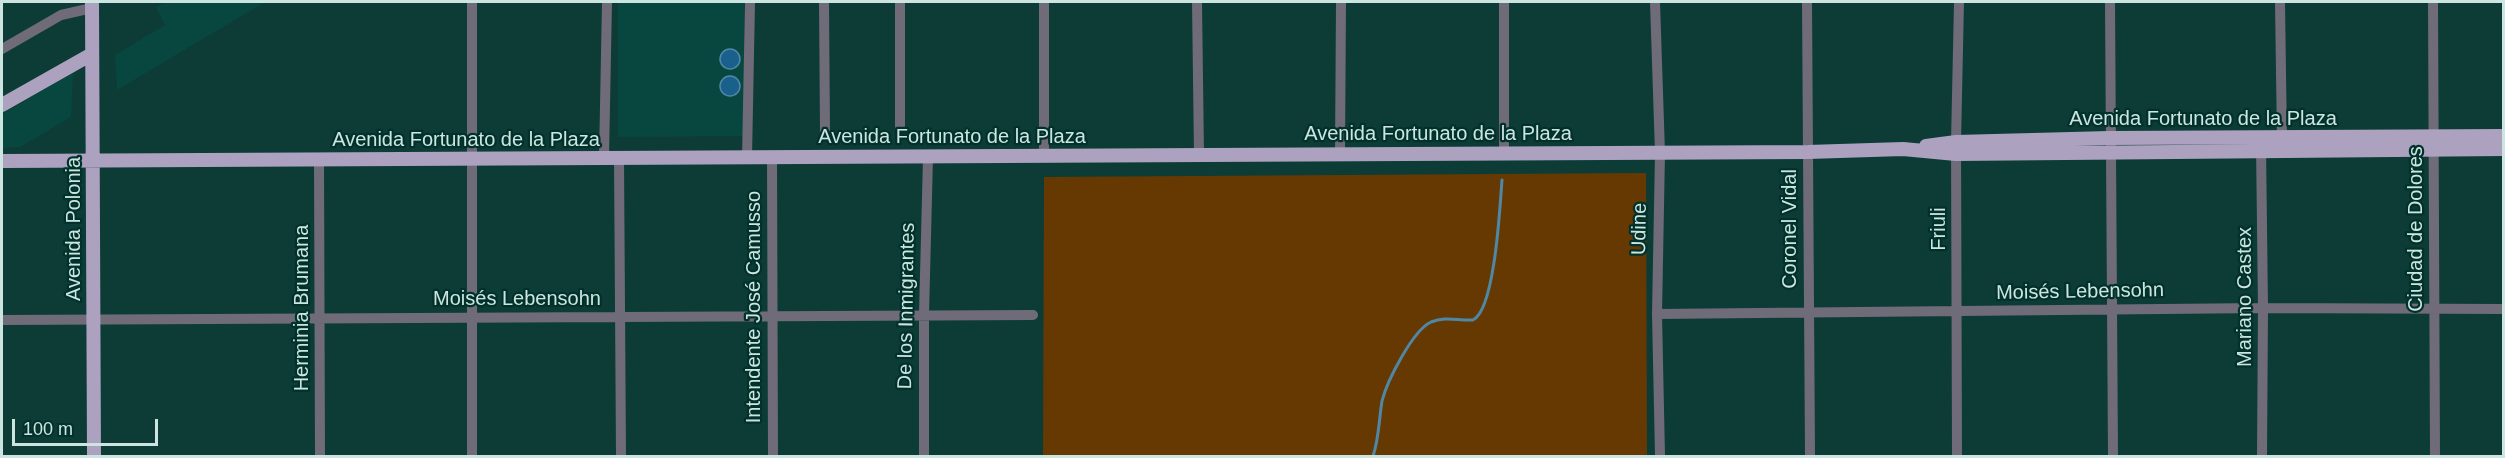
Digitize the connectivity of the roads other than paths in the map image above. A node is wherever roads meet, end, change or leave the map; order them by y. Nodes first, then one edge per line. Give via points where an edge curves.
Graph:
1 (472, 2) edge
2 (607, 2) edge
3 (750, 2) edge
4 (824, 2) edge
5 (900, 2) edge
6 (1044, 2) edge
7 (1197, 2) edge
8 (1341, 2) edge
9 (1504, 2) edge
10 (1655, 2) edge
11 (1807, 2) edge
12 (1959, 2) edge
13 (2110, 2) edge
14 (2280, 2) edge
15 (2433, 2) edge
16 (92, 5) edge
17 (2, 48) edge
18 (92, 54) junction
19 (2, 105) edge
20 (900, 126) dead end
21 (825, 131) dead end
22 (2504, 136) edge
23 (2433, 143) junction
24 (2282, 144) junction
25 (2109, 145) junction
26 (2261, 145) junction
27 (1956, 148) junction
28 (2504, 149) edge
29 (1808, 152) junction
30 (1504, 153) junction
31 (1660, 153) junction
32 (1340, 154) junction
33 (1199, 155) junction
34 (1044, 156) junction
35 (928, 157) junction
36 (747, 158) junction
37 (772, 158) junction
38 (470, 159) junction
39 (604, 159) junction
40 (620, 159) junction
41 (93, 160) junction
42 (319, 160) junction
43 (2, 161) edge
44 (2264, 308) junction
45 (2110, 309) junction
46 (2434, 309) junction
47 (2504, 309) edge
48 (1809, 313) junction
49 (1957, 313) junction
50 (1657, 314) junction
51 (924, 315) junction
52 (1033, 315) dead end
53 (771, 316) junction
54 (620, 317) junction
55 (320, 318) junction
56 (471, 318) junction
57 (2, 320) edge
58 (93, 320) junction
59 (94, 456) edge
60 (320, 456) edge
61 (472, 456) edge
62 (621, 456) edge
63 (772, 456) edge
64 (924, 456) edge
65 (1660, 456) edge
66 (1810, 456) edge
67 (1957, 456) edge
68 (2113, 456) edge
69 (2262, 456) edge
70 (2434, 456) edge

1 - 38 street
2 - 39 street
3 - 36 street
4 - 21 street
5 - 20 street
6 - 34 street
7 - 33 street
8 - 32 street
9 - 30 street
10 - 31 street, Udine
11 - 29 street, Coronel Vidal
12 - 27 street, Friuli
13 - 25 street
14 - 24 street
15 - 23 street, Ciudad de Dolores
16 - 17 street via 61,15
16 - 18 main road, Avenida Polonia
18 - 19 main road
18 - 41 main road, Avenida Polonia
22 - 23 main road, Avenida Fortunato de la Plaza
23 - 24 main road, Avenida Fortunato de la Plaza
23 - 28 main road, Avenida Fortunato de la Plaza
23 - 46 street, Ciudad de Dolores
24 - 26 main road, Avenida Fortunato de la Plaza
25 - 26 main road, Avenida Fortunato de la Plaza
25 - 27 main road, Avenida Fortunato de la Plaza
25 - 45 street
26 - 44 street, Mariano Castex
27 - 29 main road, Avenida Fortunato de la Plaza
27 - 49 street, Friuli
29 - 31 main road, Avenida Fortunato de la Plaza
29 - 48 street, Coronel Vidal
30 - 31 main road, Avenida Fortunato de la Plaza
30 - 32 main road, Avenida Fortunato de la Plaza
31 - 50 street, Udine
32 - 33 main road, Avenida Fortunato de la Plaza
33 - 34 main road, Avenida Fortunato de la Plaza
34 - 35 main road, Avenida Fortunato de la Plaza
35 - 37 main road, Avenida Fortunato de la Plaza
35 - 51 street, De los Inmigrantes
36 - 37 main road, Avenida Fortunato de la Plaza
36 - 40 main road, Avenida Fortunato de la Plaza
37 - 53 street, Intendente José Camusso
38 - 39 main road, Avenida Fortunato de la Plaza
38 - 42 main road, Avenida Fortunato de la Plaza
38 - 56 street
39 - 40 main road, Avenida Fortunato de la Plaza
40 - 54 street
41 - 42 main road, Avenida Fortunato de la Plaza
41 - 43 main road, Avenida Fortunato de la Plaza
41 - 58 main road, Avenida Polonia
42 - 55 street, Herminia Brumana
44 - 45 street, Moisés Lebensohn
44 - 46 street, Moisés Lebensohn
44 - 69 street, Mariano Castex
45 - 49 street, Moisés Lebensohn
45 - 68 street
46 - 47 street, Moisés Lebensohn
46 - 70 street, Ciudad de Dolores
48 - 49 street, Moisés Lebensohn
48 - 50 street, Moisés Lebensohn
48 - 66 street, Coronel Vidal
49 - 67 street, Friuli
50 - 65 street, Udine
51 - 52 street, Moisés Lebensohn
51 - 53 street, Moisés Lebensohn
51 - 64 street, De los Inmigrantes
53 - 54 street, Moisés Lebensohn
53 - 63 street, Intendente José Camusso
54 - 56 street, Moisés Lebensohn
54 - 62 street
55 - 56 street, Moisés Lebensohn
55 - 58 street, Moisés Lebensohn
55 - 60 street, Herminia Brumana
56 - 61 street
57 - 58 street, Moisés Lebensohn
58 - 59 main road, Avenida Polonia

